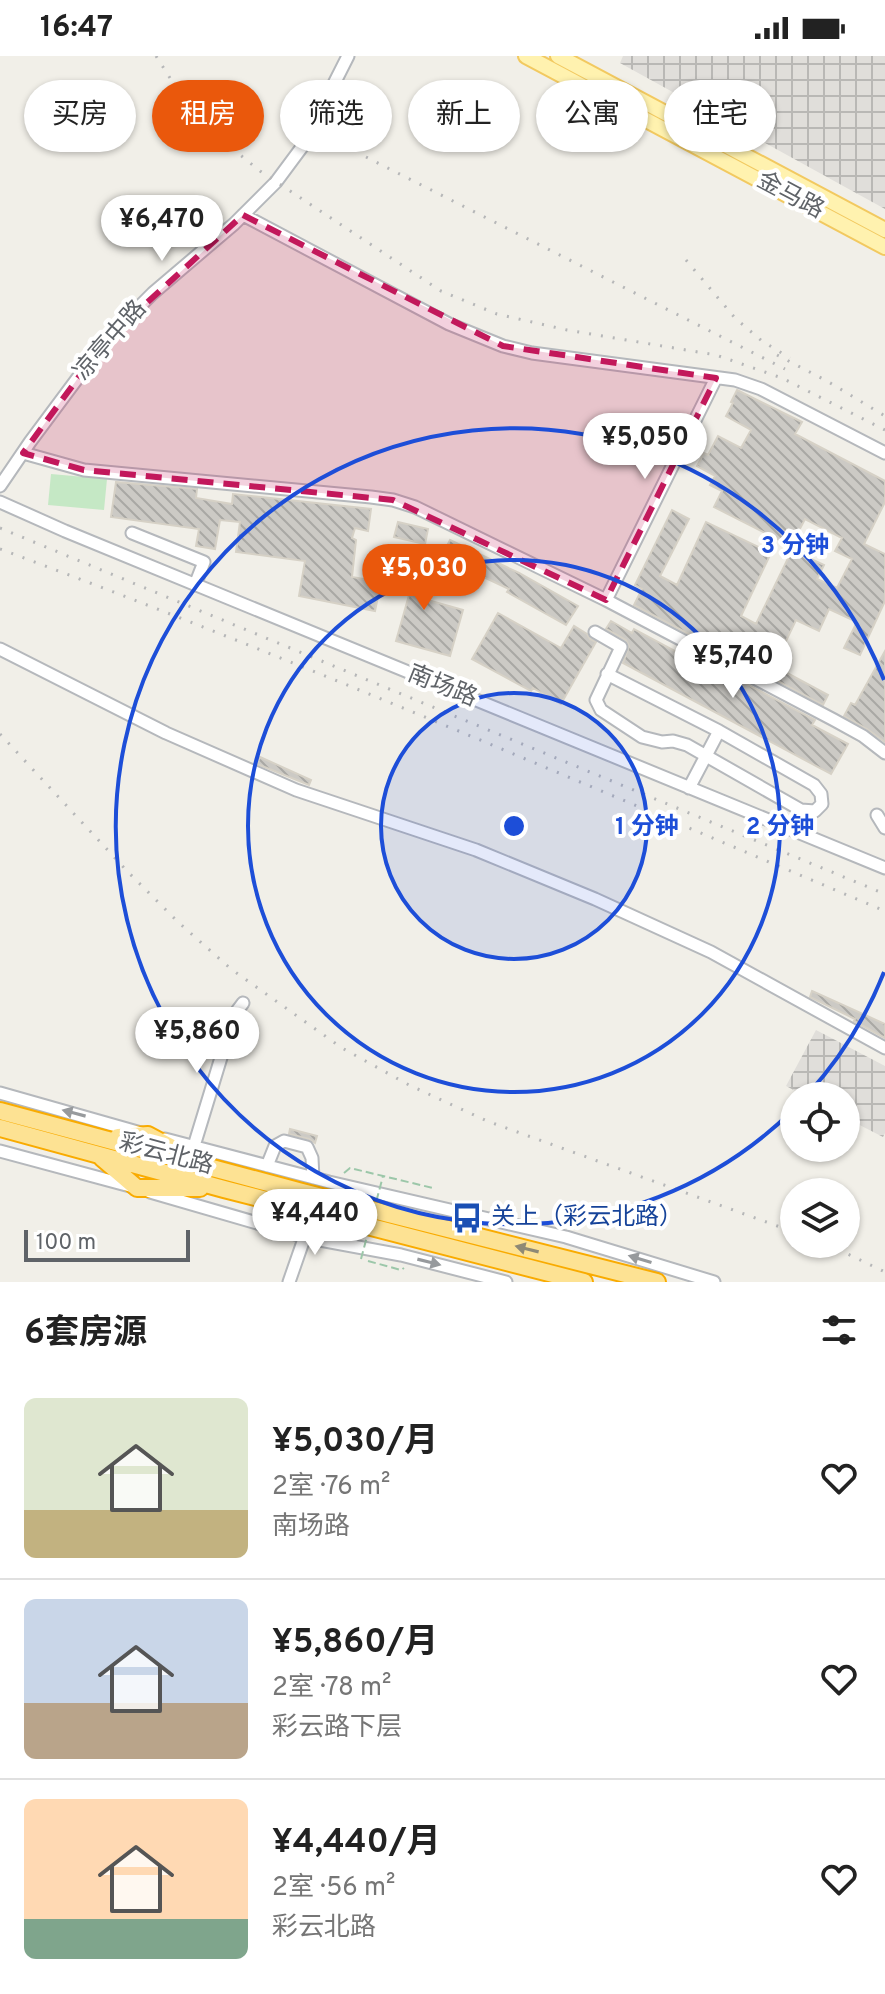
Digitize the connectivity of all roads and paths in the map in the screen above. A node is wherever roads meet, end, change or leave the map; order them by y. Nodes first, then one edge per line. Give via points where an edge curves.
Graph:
1 (348, 56) edge
2 (526, 56) edge
3 (558, 56) edge
4 (243, 215) junction
5 (885, 230) edge
6 (885, 247) edge
7 (716, 378) junction
8 (23, 453) junction
9 (885, 453) edge
10 (0, 486) edge
11 (0, 502) edge
12 (132, 533) dead end
13 (195, 585) junction
14 (606, 600) junction
15 (595, 632) dead end
16 (0, 649) edge
17 (607, 674) junction
18 (719, 731) junction
19 (885, 753) edge
20 (707, 755) junction
21 (689, 788) junction
22 (877, 815) dead end
23 (885, 828) edge
24 (885, 868) edge
25 (243, 1003) dead end
26 (885, 1048) edge
27 (0, 1093) edge
28 (0, 1111) edge
29 (0, 1128) edge
30 (148, 1135) junction
31 (101, 1146) junction
32 (194, 1146) junction
33 (0, 1151) edge
34 (202, 1164) junction
35 (267, 1166) junction
36 (350, 1168) dead end
37 (383, 1176) junction
38 (313, 1178) junction
39 (137, 1188) junction
40 (433, 1188) dead end
41 (224, 1189) junction
42 (305, 1236) junction
43 (401, 1270) dead end
44 (289, 1282) edge
45 (506, 1282) edge
46 (584, 1282) edge
47 (657, 1282) edge
48 (714, 1282) edge

1 - 4 street, 凉亭中路 via 302,147
2 - 6 main road, 金马路
3 - 5 main road, 金马路
4 - 7 street via 449,324 503,346
4 - 8 street, 凉亭中路 via 106,340
7 - 9 street via 761,389
7 - 14 street
8 - 10 street, 凉亭中路
8 - 14 street via 84,470 393,500
11 - 13 street, 南场路
12 - 13 street via 204,562
13 - 21 street, 南场路
14 - 19 street via 834,720
15 - 17 street via 621,647
16 - 26 street via 166,733 296,790 476,850 595,899 711,952
17 - 18 street
17 - 20 street via 596,700 601,710 642,737 673,741
18 - 20 street
18 - 20 street via 814,785 822,804 815,811 801,810
20 - 21 street
21 - 24 street, 南场路
22 - 23 street
25 - 32 street via 234,1015
30 -> 27 street
28 - 31 highway, 彩云北路
29 - 31 highway, 彩云北路
30 - 31 highway
30 - 32 street
30 - 34 highway
31 - 34 highway, 彩云北路
31 - 39 highway
31 - 41 highway, 彩云北路
32 - 35 street
33 - 39 street
47 -> 34 highway, 彩云北路
35 - 38 street
35 - 38 street via 275,1146 284,1141 307,1147
36 - 37 path
37 - 40 path
37 - 43 path, bridge via 361,1259
48 -> 38 street via 566,1237
39 - 41 highway
39 - 42 street
41 - 46 highway, 彩云北路
42 - 44 street
42 -> 45 street

